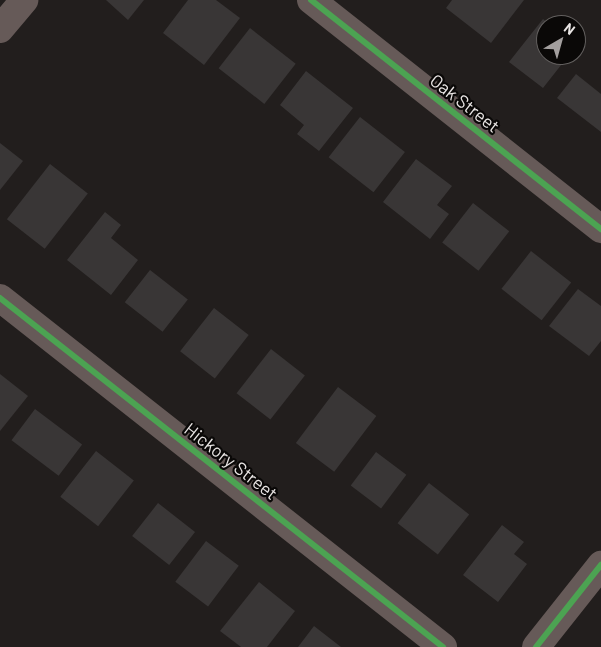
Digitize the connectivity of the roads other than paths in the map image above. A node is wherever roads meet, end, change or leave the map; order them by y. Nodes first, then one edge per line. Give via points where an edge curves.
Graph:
1 (24, 0) edge
2 (310, 0) edge
3 (0, 29) edge
4 (601, 229) edge
5 (0, 298) edge
6 (601, 565) edge
7 (443, 647) edge
8 (536, 647) edge

1 - 3 street
2 - 4 street, Oak Street
5 - 7 street, Hickory Street
6 - 8 street

